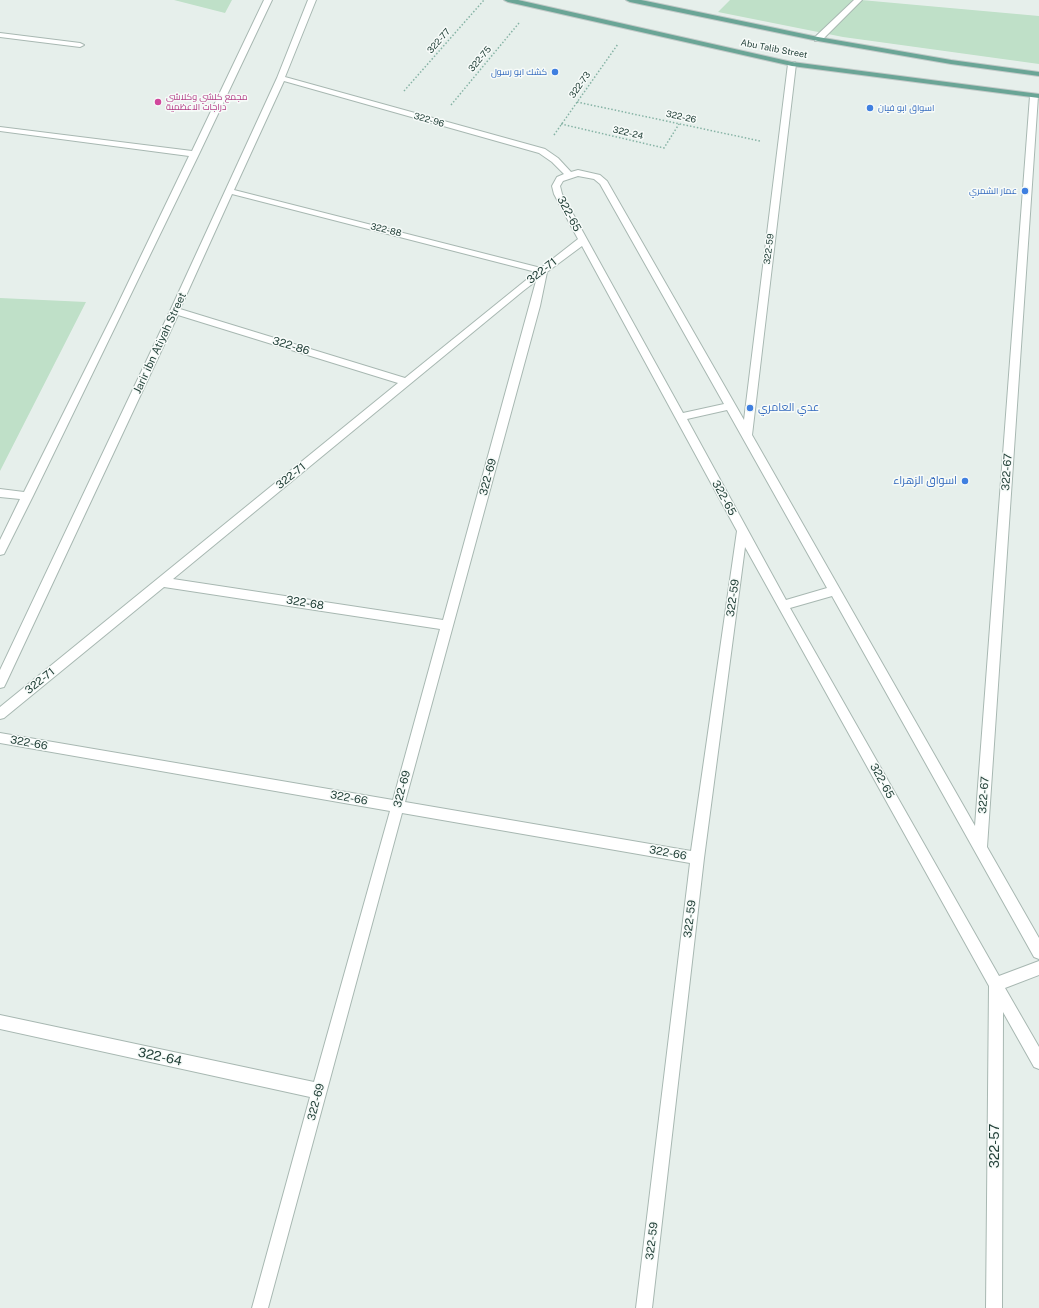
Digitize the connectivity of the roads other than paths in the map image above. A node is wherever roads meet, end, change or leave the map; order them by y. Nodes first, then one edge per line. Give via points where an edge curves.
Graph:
1 (268, 0) edge
2 (312, 0) edge
3 (508, 0) edge
4 (630, 0) edge
5 (858, 0) edge
6 (0, 36) edge
7 (818, 38) junction
8 (80, 45) dead end
9 (792, 64) junction
10 (1039, 74) edge
11 (281, 78) junction
12 (1037, 96) edge
13 (0, 130) edge
14 (195, 154) junction
15 (569, 175) junction
16 (229, 190) junction
17 (1027, 192) junction
18 (1039, 194) edge
19 (583, 240) junction
20 (543, 270) junction
21 (175, 311) junction
22 (407, 382) junction
23 (730, 406) junction
24 (680, 417) junction
25 (747, 434) junction
26 (0, 493) edge
27 (28, 496) junction
28 (742, 531) junction
29 (0, 551) edge
30 (163, 582) junction
31 (835, 591) junction
32 (783, 605) junction
33 (447, 625) junction
34 (0, 683) edge
35 (0, 714) edge
36 (0, 738) edge
37 (397, 806) junction
38 (980, 848) junction
39 (697, 858) junction
40 (1039, 952) edge
41 (1039, 968) edge
42 (996, 984) junction
43 (0, 1022) edge
44 (1039, 1062) edge
45 (319, 1091) junction
46 (260, 1308) edge
47 (644, 1308) edge
48 (994, 1308) edge

1 - 14 street
2 - 11 street, Jarir ibn Atiyah Street
3 - 9 main road, Abu Talib Street
4 - 7 main road, Abu Talib Street
5 - 7 street
6 - 8 street
7 - 10 main road, Abu Talib Street via 951,62
9 - 12 main road, Abu Talib Street
9 - 25 street, 322-59
11 - 15 street, 322-96 via 542,151
11 - 16 street, Jarir ibn Atiyah Street
12 - 17 street, 322-67
13 - 14 street
14 - 27 street
15 - 19 street, 322-65 via 560,179 556,186
15 - 23 street via 589,174 604,183
16 - 20 street, 322-88
16 - 21 street, Jarir ibn Atiyah Street
17 - 18 street
17 - 38 street, 322-67
19 - 20 street, 322-71
19 - 24 street, 322-65
20 - 22 street, 322-71
20 - 33 street, 322-69
21 - 22 street, 322-86
21 - 34 street, Jarir ibn Atiyah Street
22 - 30 street, 322-71
23 - 24 street
23 - 25 street
24 - 28 street, 322-65
25 - 31 street
26 - 27 street
27 - 29 street
28 - 32 street, 322-65
28 - 39 street, 322-59
30 - 33 street, 322-68
30 - 35 street, 322-71
31 - 32 street
31 - 38 street
32 - 42 street, 322-65
33 - 37 street, 322-69
36 - 37 street, 322-66
37 - 39 street, 322-66
37 - 45 street, 322-69
38 - 40 street
39 - 47 street, 322-59
41 - 42 street
42 - 44 street, 322-65
42 - 48 street, 322-57
43 - 45 street, 322-64
45 - 46 street, 322-69

